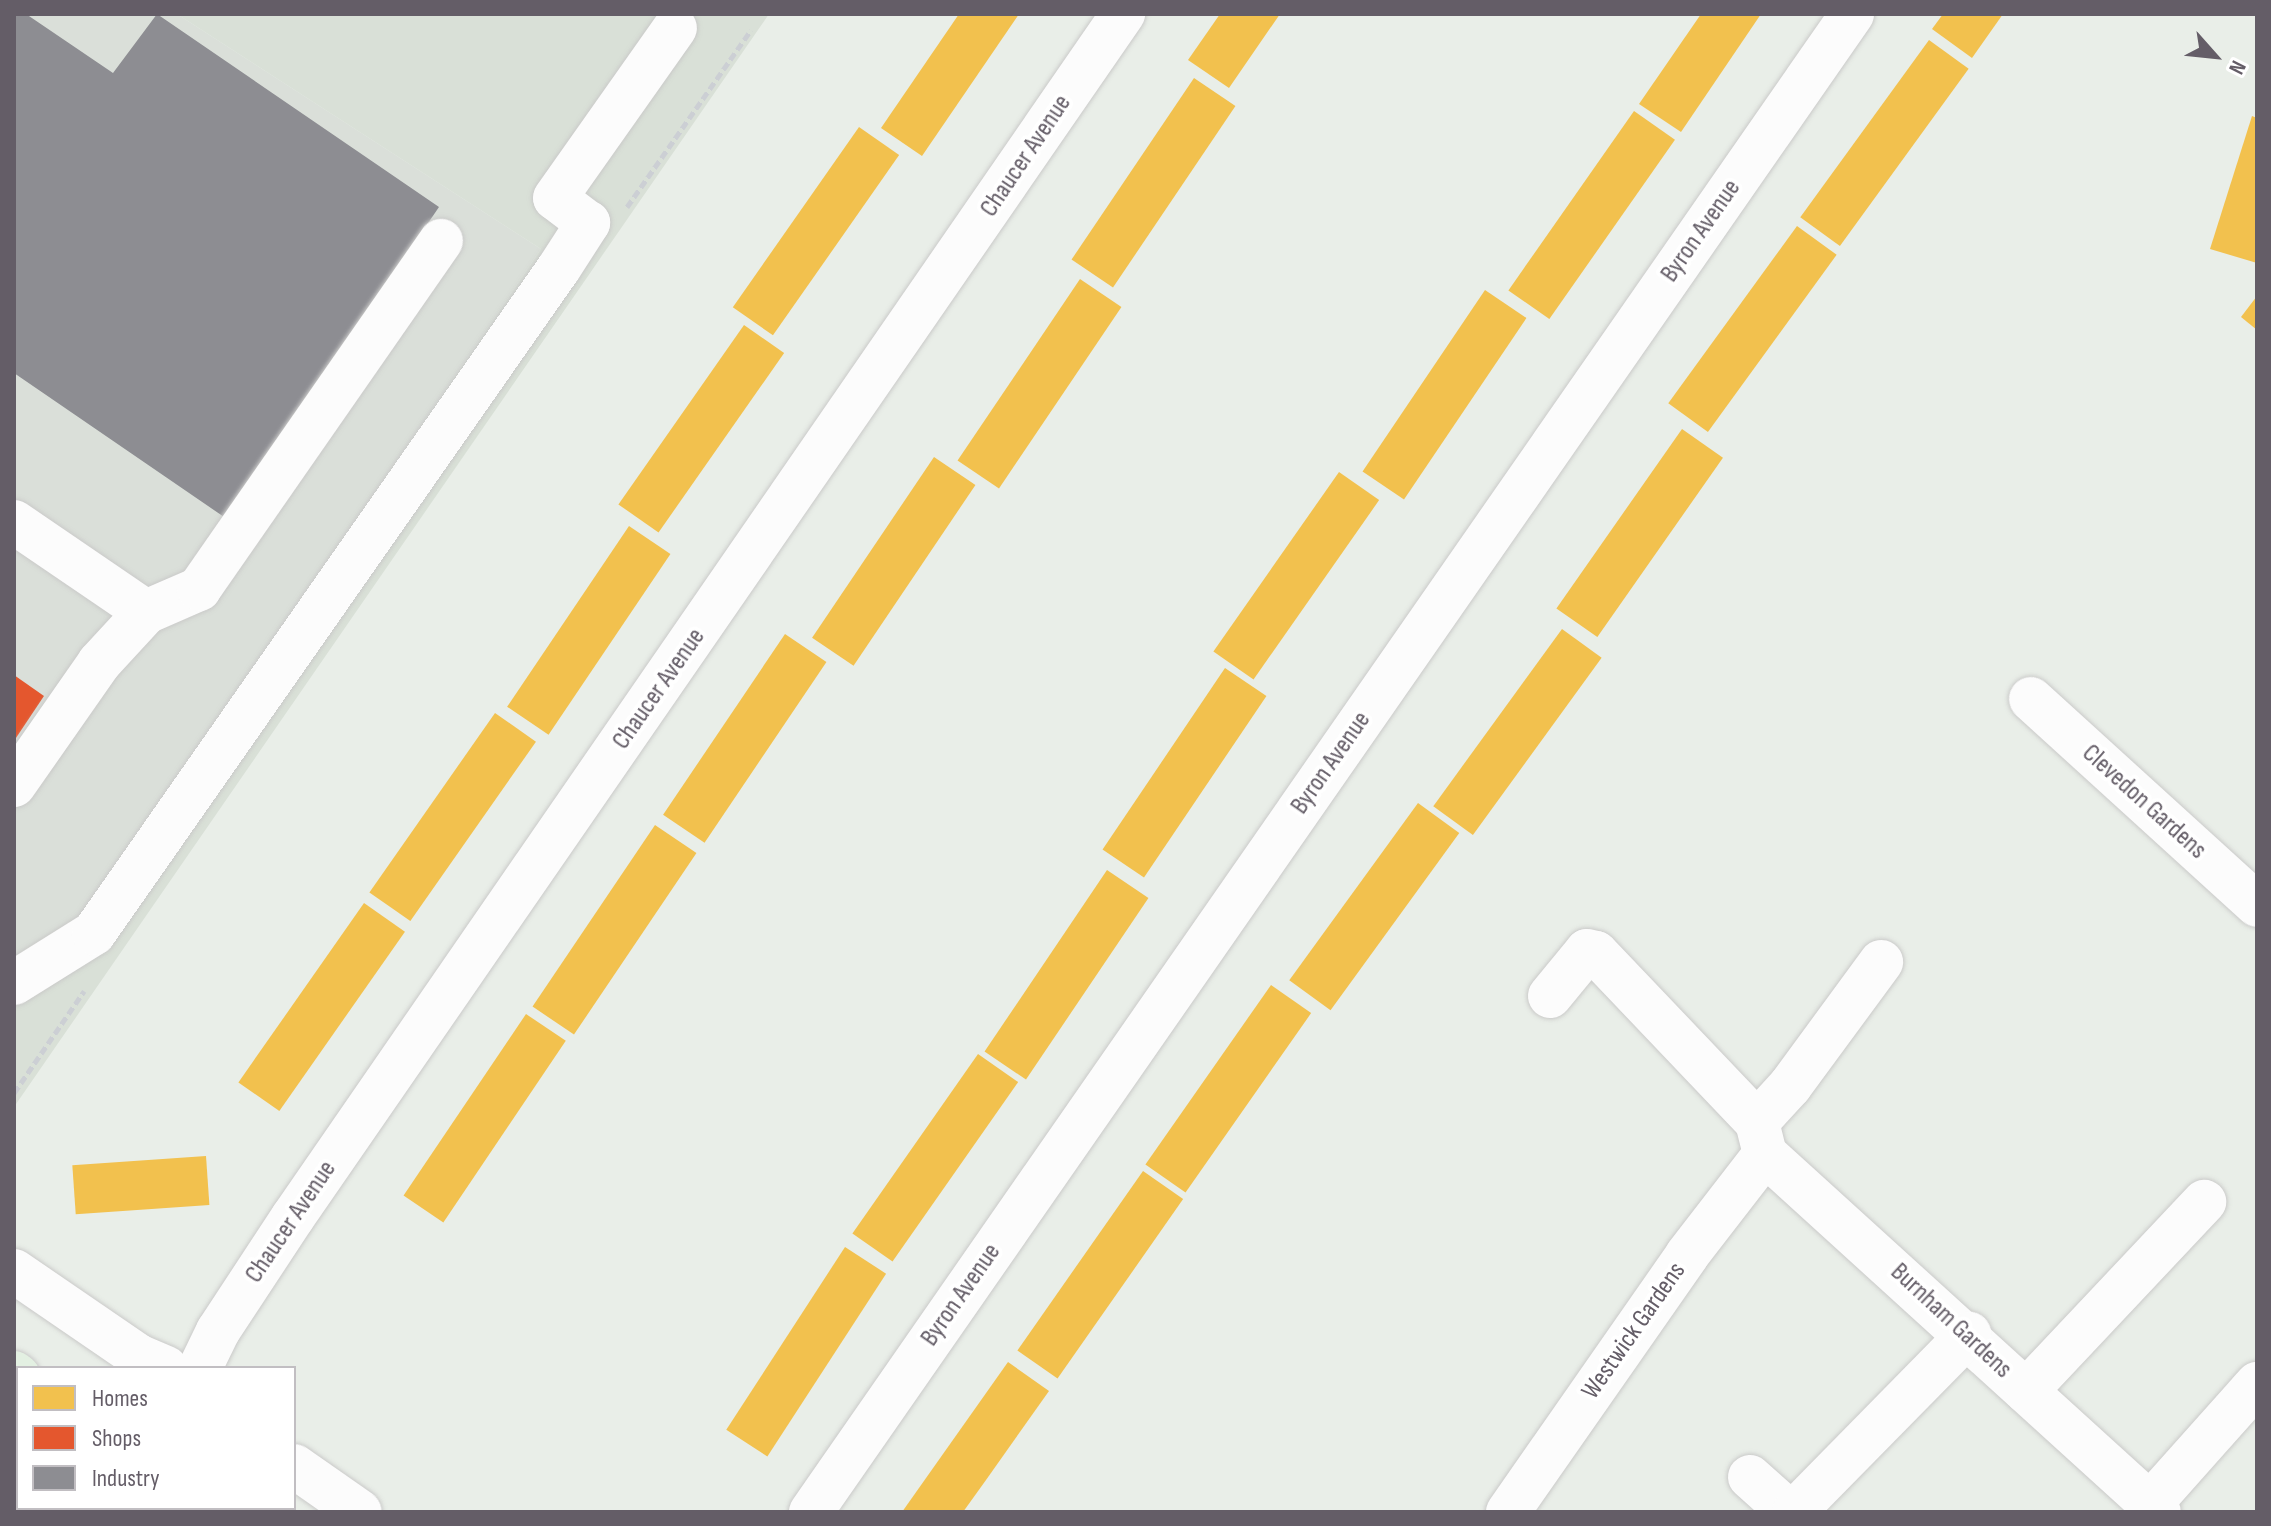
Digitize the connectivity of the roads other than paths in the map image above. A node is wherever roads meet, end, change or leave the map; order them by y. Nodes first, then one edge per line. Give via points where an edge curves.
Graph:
1 (1123, 14) edge
2 (1852, 14) edge
3 (675, 28) dead end
4 (441, 241) dead end
5 (14, 522) edge
6 (146, 612) junction
7 (2031, 699) dead end
8 (14, 785) edge
9 (2257, 905) edge
10 (1881, 962) dead end
11 (14, 983) edge
12 (1550, 996) dead end
13 (1761, 1138) junction
14 (2204, 1202) dead end
15 (14, 1271) edge
16 (1969, 1334) junction
17 (161, 1366) edge
18 (201, 1366) edge
19 (2257, 1384) edge
20 (2026, 1391) junction
21 (296, 1467) edge
22 (1750, 1477) dead end
23 (2144, 1506) edge
24 (360, 1512) edge
25 (811, 1512) edge
26 (1508, 1512) edge
27 (1791, 1512) edge

1 - 18 street, Chaucer Avenue via 293,1217
2 - 25 street, Byron Avenue
3 - 11 street via 555,198 588,223 559,268 94,933
4 - 6 street via 199,589
5 - 6 street
6 - 8 street via 99,663
7 - 9 street, Clevedon Gardens
10 - 13 street, Westwick Gardens via 1790,1086
12 - 13 street, Burnham Gardens via 1587,951 1596,953
13 - 16 street, Burnham Gardens
13 - 26 street, Westwick Gardens via 1687,1255
14 - 20 street
15 - 17 street via 138,1356
16 - 20 street, Burnham Gardens
16 - 27 street
19 - 23 street
20 - 23 street, Burnham Gardens
21 - 24 street
22 - 27 street

